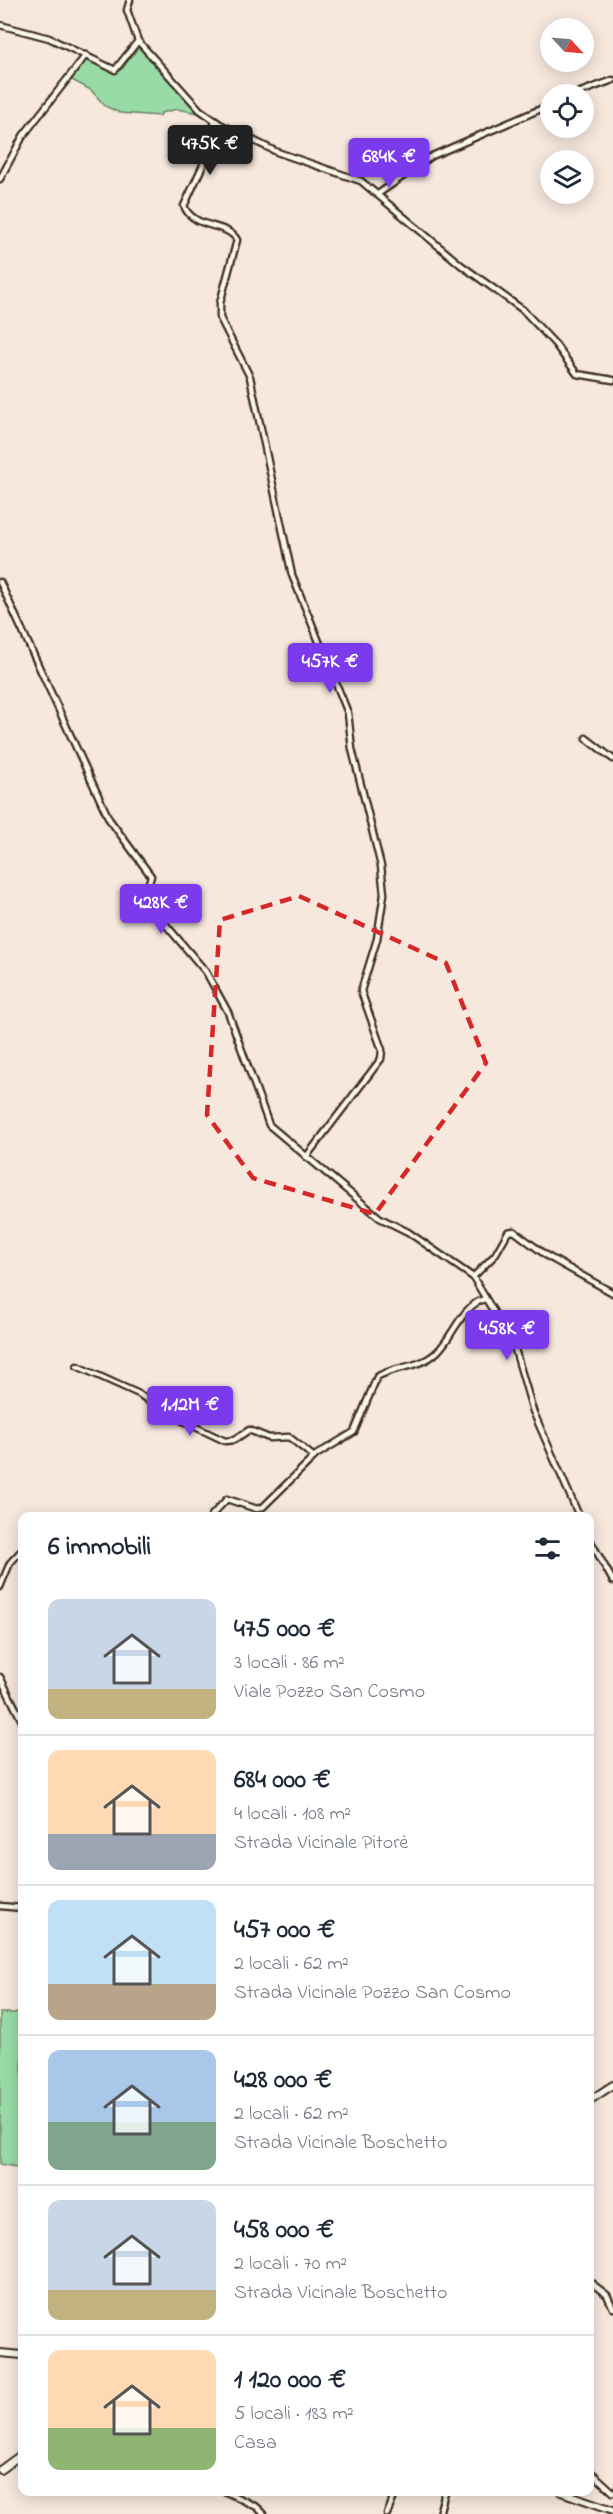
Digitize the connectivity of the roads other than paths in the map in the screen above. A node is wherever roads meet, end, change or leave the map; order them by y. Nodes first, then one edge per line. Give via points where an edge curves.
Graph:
1 (130, 0) edge
2 (0, 25) edge
3 (138, 41) junction
4 (86, 55) junction
5 (613, 80) edge
6 (594, 87) edge
7 (540, 109) edge
8 (215, 121) junction
9 (0, 179) edge
10 (378, 194) junction
11 (613, 380) edge
12 (0, 582) edge
13 (586, 738) dead end
14 (613, 759) edge
15 (306, 1157) junction
16 (473, 1277) junction
17 (613, 1293) edge
18 (485, 1299) junction
19 (77, 1366) dead end
20 (314, 1457) junction
21 (215, 1512) edge
22 (577, 1512) edge
23 (594, 1547) edge
24 (18, 1554) edge
25 (613, 1581) edge
26 (0, 1587) edge
27 (0, 1677) edge
28 (18, 1713) edge
29 (0, 1906) edge
30 (18, 1908) edge
31 (613, 2085) edge
32 (594, 2097) edge
33 (594, 2285) edge
34 (613, 2308) edge
35 (0, 2353) edge
36 (18, 2355) edge
37 (18, 2457) edge
38 (0, 2470) edge
39 (594, 2475) edge
40 (613, 2492) edge
41 (234, 2496) edge
42 (394, 2496) edge
43 (444, 2496) edge
44 (573, 2496) edge
45 (613, 2510) edge
46 (264, 2514) edge
47 (387, 2514) edge
48 (439, 2514) edge

1 - 3 street via 127,10
2 - 4 street via 49,38
3 - 4 street via 115,70
3 - 8 street via 200,110
4 - 9 street via 23,136
5 - 6 street
7 - 10 street via 432,156
8 - 10 street via 277,152 361,180
8 - 15 street via 203,165 184,206 189,215 237,240 220,303 220,318 250,377 292,575 348,713 352,749 384,884 376,939 361,990 382,1050 381,1059
10 - 11 street via 461,265 523,310 577,374
12 - 15 street via 109,819 151,876 144,899 206,972 228,1012 269,1125
13 - 14 street
15 - 16 street via 380,1218 408,1232
16 - 17 street via 495,1255 508,1232 514,1231 547,1256
16 - 18 street
18 - 20 street via 471,1306 436,1353 413,1366 377,1377 354,1432
18 - 22 street via 514,1346 533,1411
19 - 20 street via 139,1394 164,1412 225,1441 249,1430 269,1438 288,1437
20 - 21 street via 260,1509 227,1499
23 - 25 street
24 - 26 street
27 - 28 street
29 - 30 street
31 - 32 main road
33 - 34 street via 607,2295
35 - 36 main road
37 - 38 main road
39 - 40 street
41 - 46 street
42 - 47 street
43 - 48 street
44 - 45 main road

